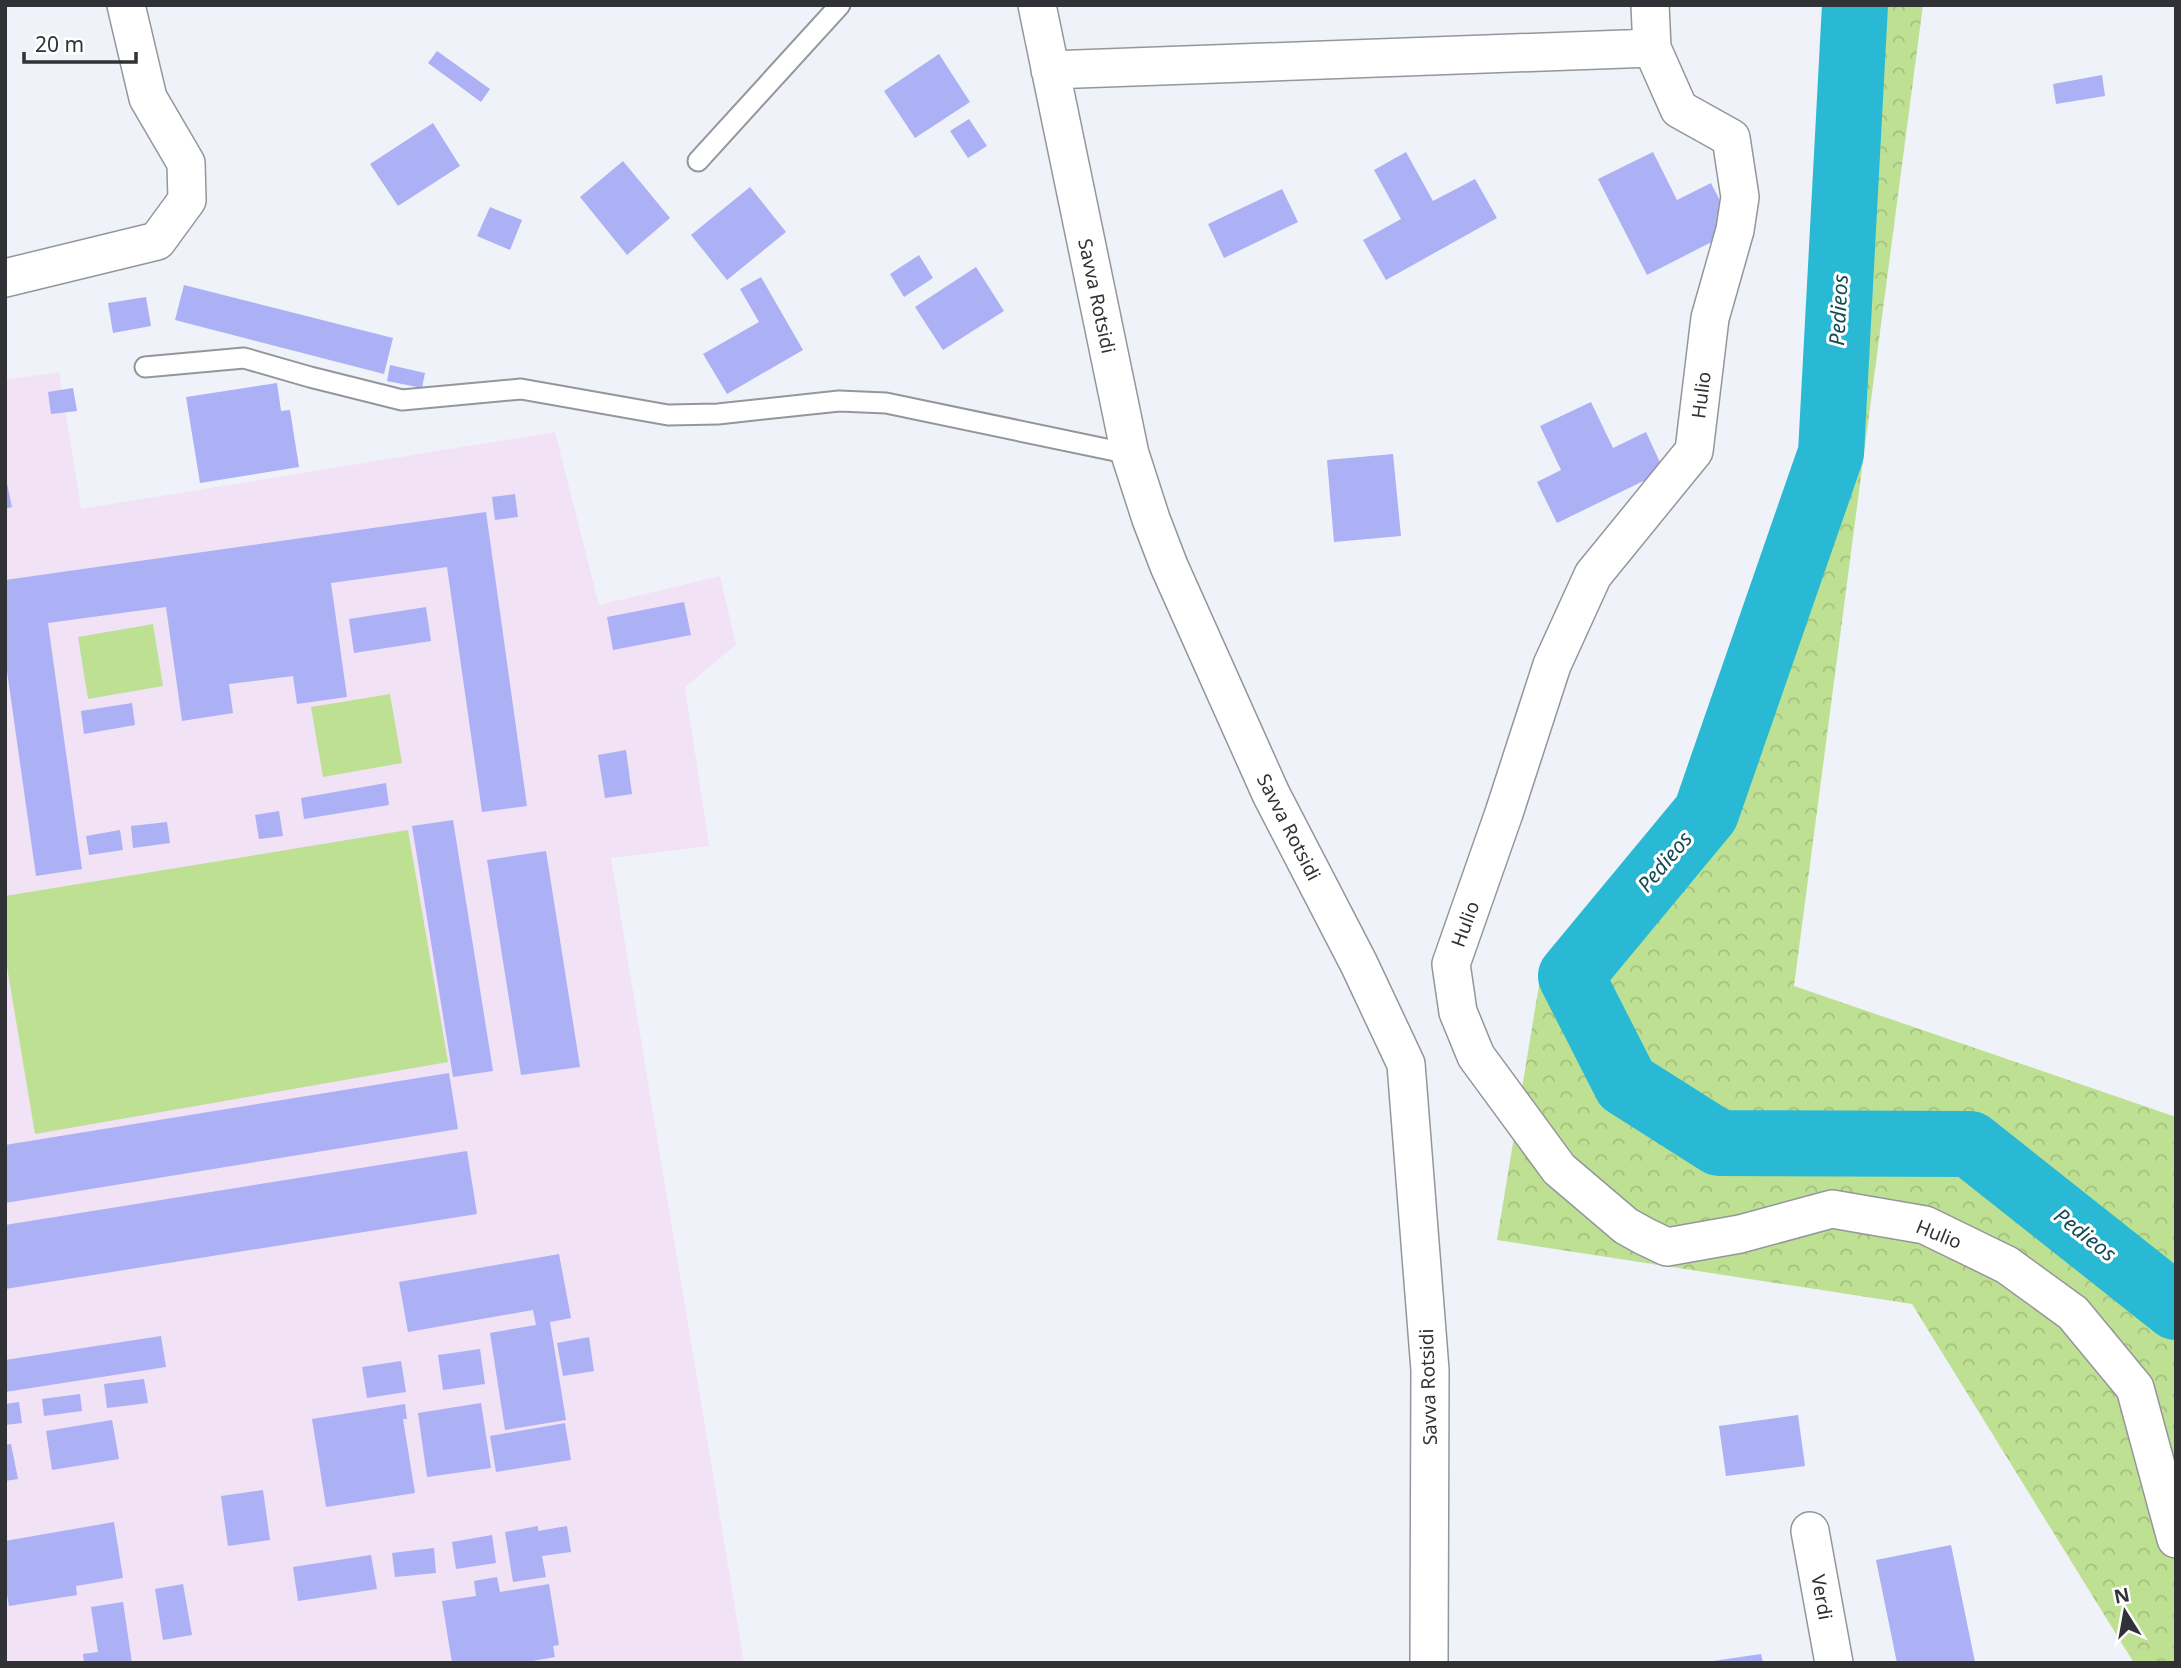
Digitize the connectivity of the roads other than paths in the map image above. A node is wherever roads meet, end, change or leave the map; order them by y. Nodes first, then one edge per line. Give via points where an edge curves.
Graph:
1 (126, 5) edge
2 (840, 5) edge
3 (1037, 5) edge
4 (1650, 5) edge
5 (1653, 48) junction
6 (1050, 69) junction
7 (698, 161) dead end
8 (5, 278) edge
9 (145, 367) dead end
10 (1130, 453) junction
11 (1810, 1531) dead end
12 (2176, 1539) edge
13 (1429, 1663) edge
14 (1834, 1663) edge

1 - 8 street via 148,98 186,163 187,200 157,241
2 - 7 lane
3 - 6 street, Savva Rotsidi
4 - 5 street, Hulio
5 - 6 street
5 - 12 street, Hulio via 1679,109 1731,138 1740,197 1710,318 1694,451 1593,575 1552,665 1451,964 1458,1012 1476,1056 1559,1169 1644,1236 1667,1247 1740,1234 1832,1209 1926,1225 2007,1265 2073,1313 2136,1388
6 - 10 street, Savva Rotsidi
9 - 10 lane via 244,358 402,400 521,389 668,415 839,401 886,403
10 - 13 street, Savva Rotsidi via 1169,566 1266,781 1406,1063 1430,1370
11 - 14 street, Verdi

